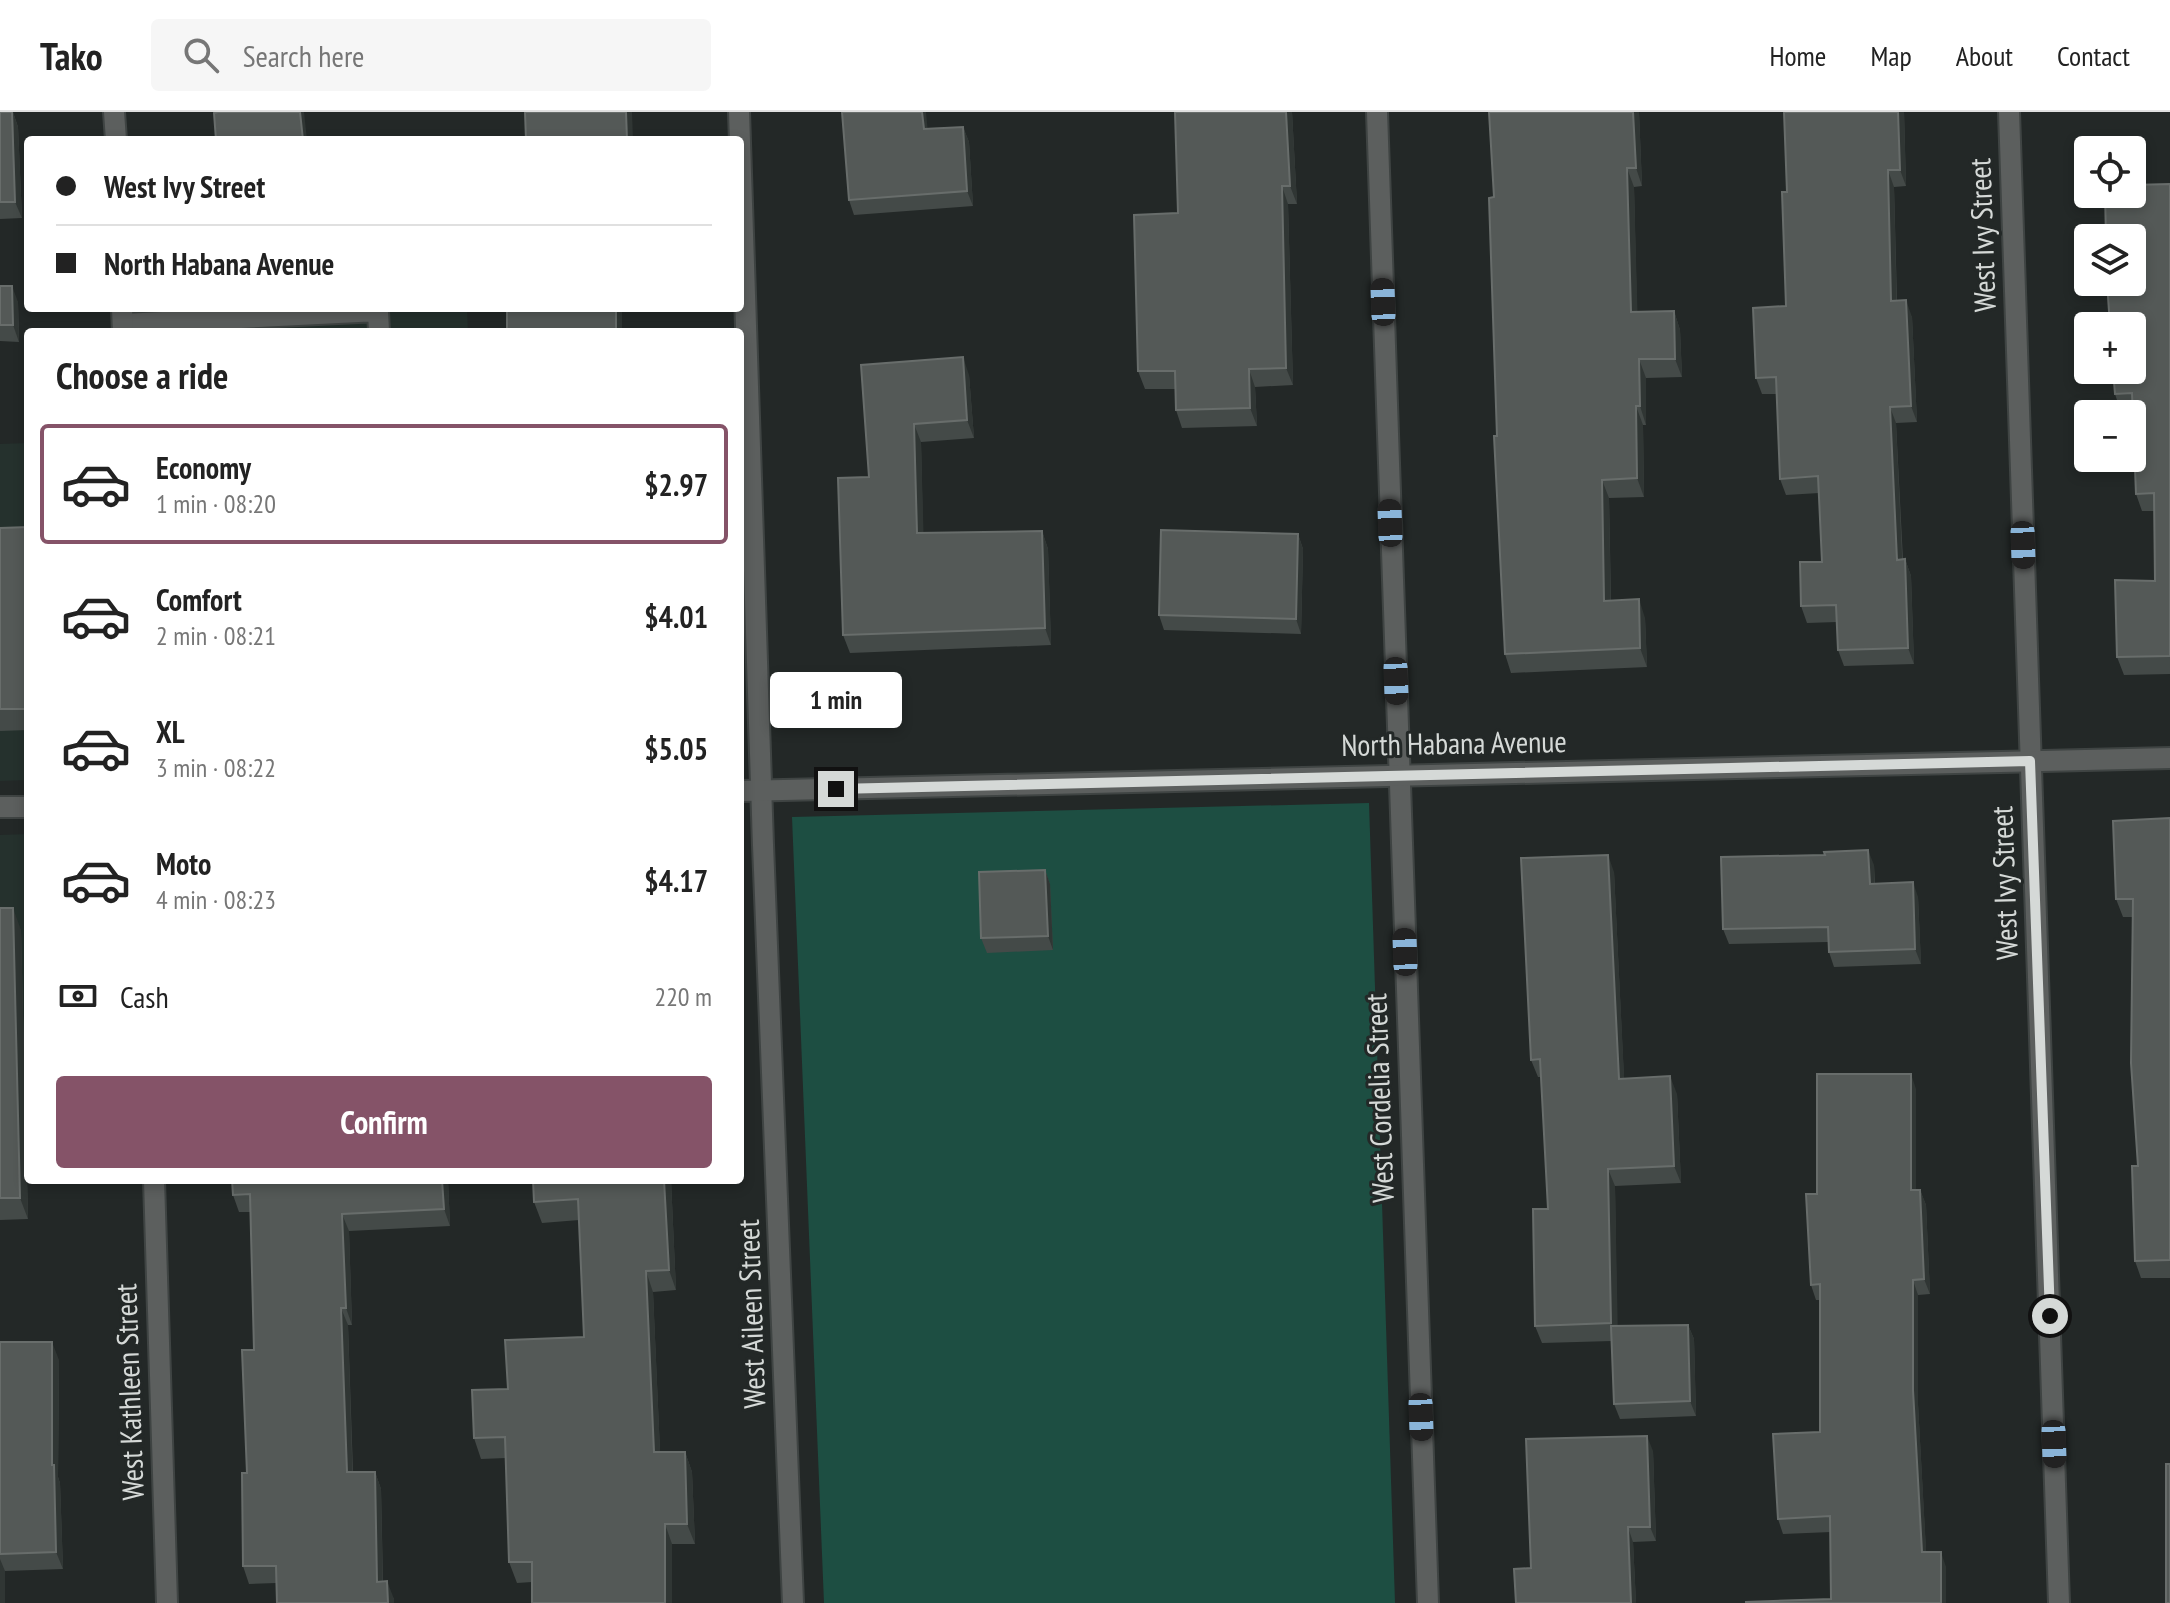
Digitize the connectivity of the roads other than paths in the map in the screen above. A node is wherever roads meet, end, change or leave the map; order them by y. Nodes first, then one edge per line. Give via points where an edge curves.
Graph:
1 (114, 112) edge
2 (739, 112) edge
3 (1377, 112) edge
4 (2009, 112) edge
5 (116, 136) edge
6 (739, 136) edge
7 (352, 312) edge
8 (123, 321) edge
9 (744, 401) edge
10 (748, 632) edge
11 (2170, 758) edge
12 (2030, 761) junction
13 (1399, 775) junction
14 (744, 791) edge
15 (761, 791) junction
16 (0, 807) edge
17 (24, 807) edge
18 (154, 1184) edge
19 (167, 1603) edge
20 (793, 1603) edge
21 (1428, 1603) edge
22 (2059, 1603) edge

1 - 5 street
2 - 6 street, West Aileen Street
3 - 13 street, West Cordelia Street
4 - 12 street, West Ivy Street
7 - 8 street
9 - 10 street, West Aileen Street
10 - 15 street, West Aileen Street
11 - 12 street, North Habana Avenue
12 - 13 street, North Habana Avenue
12 - 22 street, West Ivy Street
13 - 15 street, North Habana Avenue
13 - 21 street, West Cordelia Street
14 - 15 street, North Habana Avenue
15 - 20 street, West Aileen Street
16 - 17 street
18 - 19 street, West Kathleen Street

